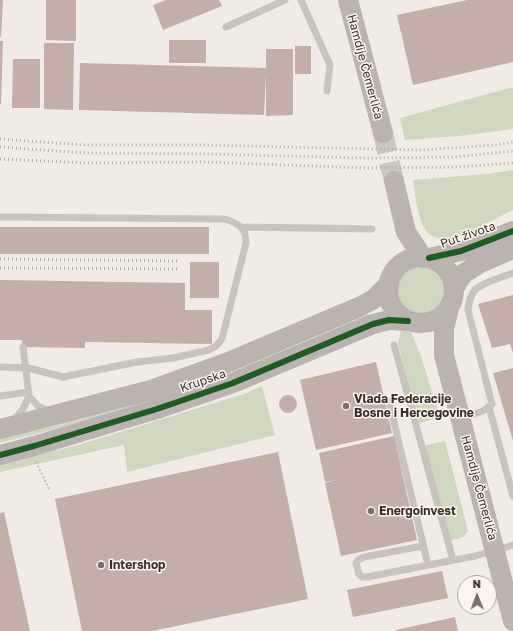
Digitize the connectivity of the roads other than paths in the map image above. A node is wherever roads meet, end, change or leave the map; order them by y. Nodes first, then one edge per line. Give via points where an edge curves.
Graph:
1 (284, 0) edge
2 (300, 0) edge
3 (348, 0) edge
4 (226, 27) dead end
5 (327, 91) dead end
6 (383, 133) tunnel mouth
7 (394, 181) tunnel mouth
8 (0, 217) edge
9 (241, 227) junction
10 (372, 229) dead end
11 (513, 231) edge
12 (406, 232) junction
13 (513, 249) edge
14 (426, 258) junction
15 (513, 273) edge
16 (393, 276) junction
17 (454, 288) junction
18 (449, 308) junction
19 (414, 322) junction
20 (394, 344) dead end
21 (22, 348) dead end
22 (444, 355) junction
23 (0, 367) edge
24 (25, 368) junction
25 (29, 394) junction
26 (0, 396) edge
27 (389, 401) dead end
28 (490, 407) junction
29 (74, 410) junction
30 (461, 418) junction
31 (0, 428) edge
32 (0, 455) edge
33 (513, 496) edge
34 (424, 546) junction
35 (504, 547) edge
36 (453, 560) junction
37 (428, 564) junction
38 (513, 621) edge

1 - 4 lane
2 - 5 lane via 330,65
3 - 6 street, Hamdije Čemerlića
7 - 12 street
8 - 9 lane via 224,219
9 - 10 lane
9 - 24 lane via 246,234 246,242 222,339 216,346 173,358 137,362 62,377
11 - 14 street, Put života via 461,251
12 - 14 street
12 - 16 street via 405,246
13 - 17 street via 480,263 463,274
14 - 16 street via 409,260
14 - 17 street via 439,263 447,270
15 - 28 lane via 476,289 469,300 468,310 491,396
16 - 19 street via 388,295 392,306 399,315
16 - 29 street, Krupska via 374,299 359,307 226,363 151,390
17 - 18 street
18 - 19 street via 441,317 431,322
18 - 22 street, Hamdije Čemerlića via 444,330
19 - 22 street via 434,335
19 - 32 street, Krupska via 389,320 374,324 226,385 157,409
20 - 36 lane
21 - 24 lane
22 - 30 street, Hamdije Čemerlića
23 - 24 lane
24 - 25 lane
25 - 26 lane
25 - 29 lane via 38,406 51,412
25 - 31 lane via 23,409 13,421
27 - 34 lane
28 - 30 lane
28 - 33 lane
29 - 31 street, Krupska
30 - 35 street, Hamdije Čemerlića
34 - 37 lane
34 - 37 lane via 364,557 356,563 359,574 367,578
35 - 36 lane
35 - 38 street, Hamdije Čemerlića
36 - 37 lane

